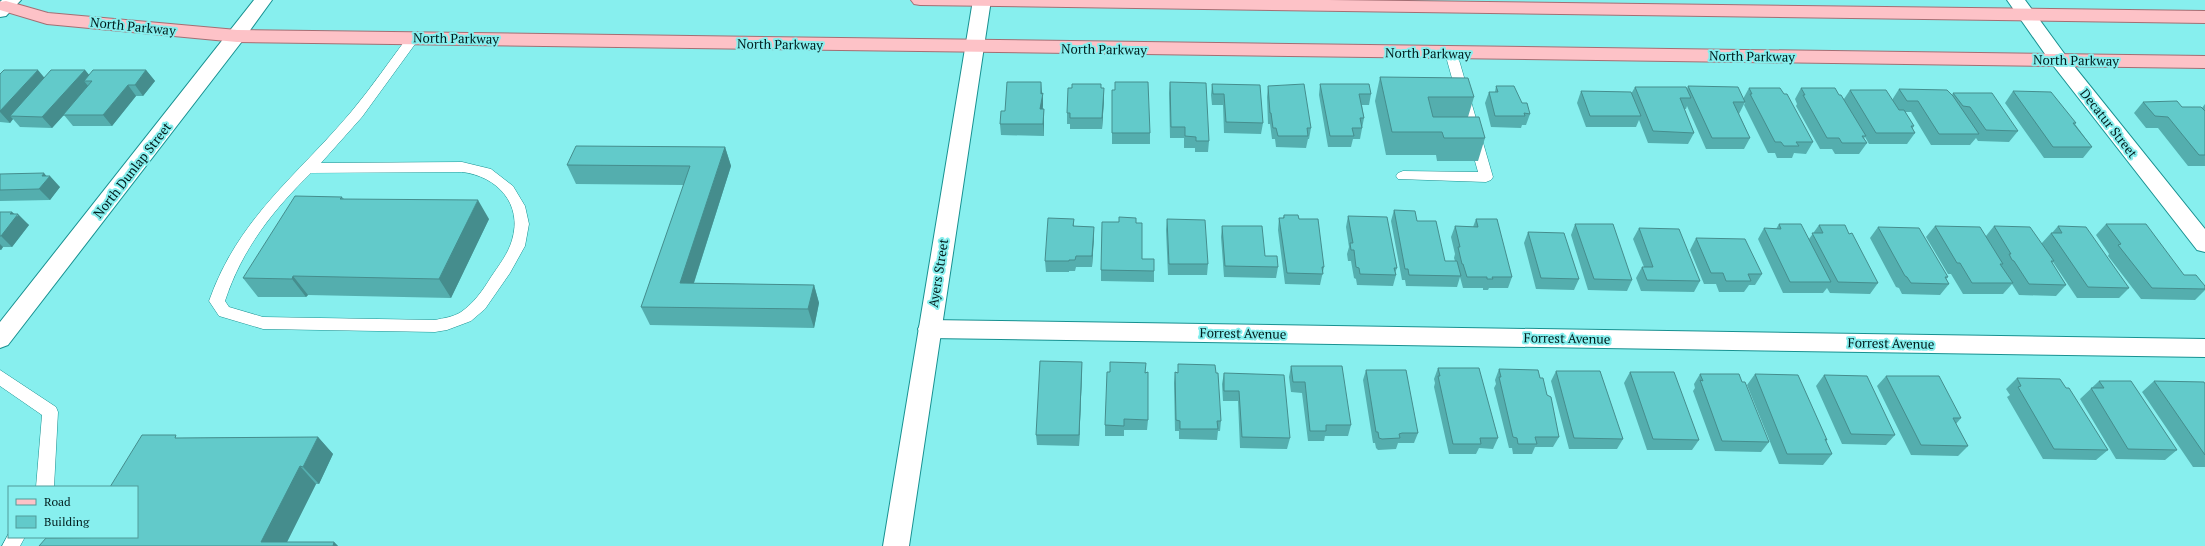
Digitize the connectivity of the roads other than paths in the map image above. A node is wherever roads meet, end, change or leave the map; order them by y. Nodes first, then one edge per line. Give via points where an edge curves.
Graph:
1 (43, 0) edge
2 (263, 0) edge
3 (920, 0) edge
4 (2016, 0) edge
5 (982, 1) edge
6 (4, 6) edge
7 (2027, 14) junction
8 (2205, 17) edge
9 (237, 36) junction
10 (414, 37) junction
11 (974, 47) junction
12 (1450, 53) junction
13 (2059, 60) junction
14 (2205, 62) edge
15 (308, 168) junction
16 (1403, 176) dead end
17 (2205, 244) edge
18 (929, 329) junction
19 (0, 339) edge
20 (2205, 348) edge
21 (0, 377) edge
22 (45, 486) edge
23 (896, 546) edge

1 - 6 main road, North Parkway
2 - 9 street, North Dunlap Street
3 - 5 main road
4 - 7 street, Decatur Street
5 - 7 main road
5 - 11 street, Ayers Street
6 - 9 main road, North Parkway via 47,18
7 - 8 main road
7 - 13 street, Decatur Street
9 - 10 main road, North Parkway
9 - 19 street, North Dunlap Street
10 - 11 main road, North Parkway
10 - 15 lane via 357,114
11 - 12 main road, North Parkway
11 - 18 street, Ayers Street
12 - 13 main road, North Parkway
12 - 16 lane via 1486,177
13 - 14 main road, North Parkway
13 - 17 street, Decatur Street
15 - 15 lane via 277,197 253,226 223,278 217,301 224,312 263,323 436,326 452,324 477,309 509,262 522,233 520,206 502,182 485,171 462,167
18 - 20 street, Forrest Avenue
18 - 23 street, Ayers Street
21 - 22 lane via 50,412

